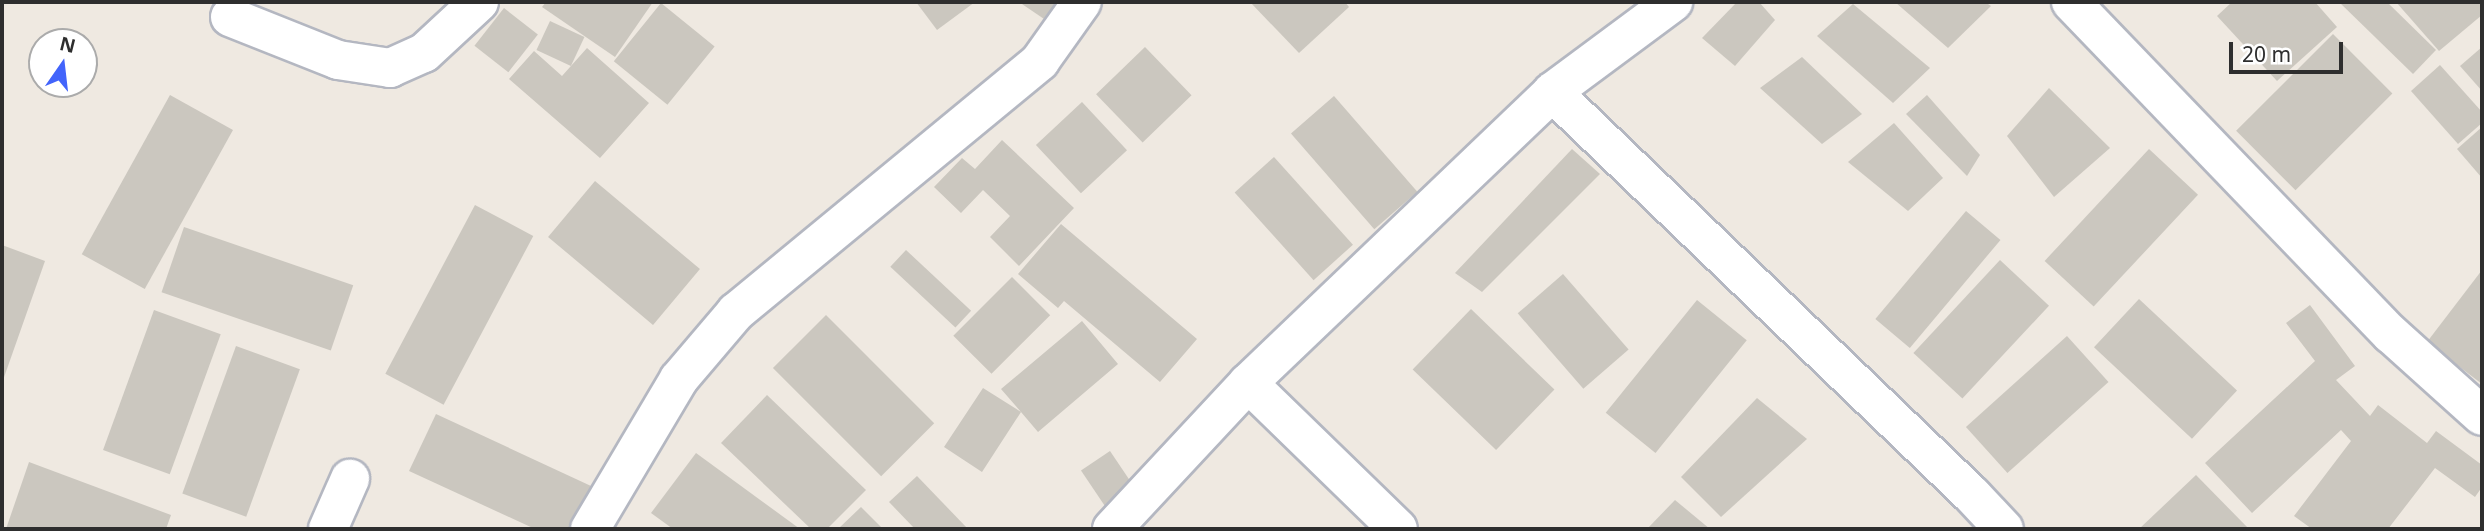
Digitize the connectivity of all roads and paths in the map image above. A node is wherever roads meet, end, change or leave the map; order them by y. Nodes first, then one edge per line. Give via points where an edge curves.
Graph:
1 (479, 2) edge
2 (1082, 2) edge
3 (1673, 2) edge
4 (2071, 2) edge
5 (230, 17) dead end
6 (1552, 92) junction
7 (1248, 383) junction
8 (2482, 416) edge
9 (350, 479) dead end
10 (328, 529) edge
11 (590, 529) edge
12 (1112, 529) edge
13 (1398, 529) edge
14 (2004, 529) edge

1 - 5 street via 424,53 390,68 338,60
2 - 11 street via 1040,61 736,312 679,379
3 - 6 street
4 - 8 street via 2391,334
6 - 7 street
6 - 14 street
7 - 12 street
7 - 13 street
9 - 10 street

